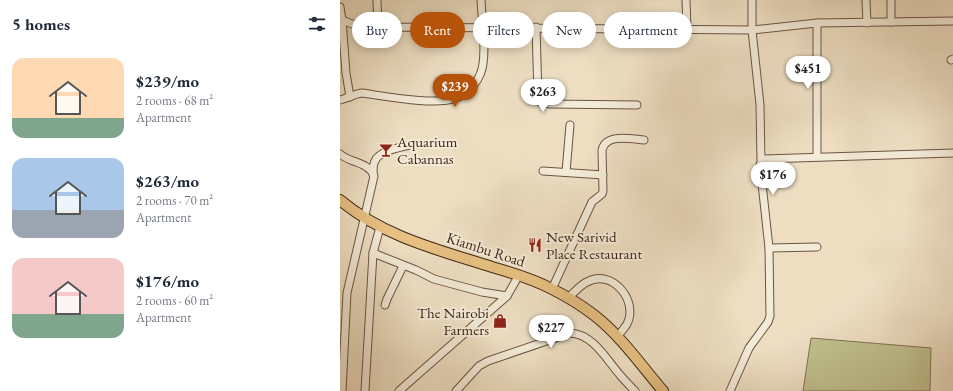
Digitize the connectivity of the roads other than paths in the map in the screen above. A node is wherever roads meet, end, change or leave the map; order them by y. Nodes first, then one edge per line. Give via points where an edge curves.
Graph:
1 (377, 0) edge
2 (481, 0) edge
3 (686, 0) edge
4 (752, 0) edge
5 (866, 0) edge
6 (891, 0) edge
7 (340, 7) edge
8 (377, 12) edge
9 (482, 12) edge
10 (686, 12) edge
11 (342, 20) junction
12 (953, 21) edge
13 (892, 22) junction
14 (818, 23) junction
15 (867, 23) junction
16 (352, 25) edge
17 (402, 26) edge
18 (473, 27) edge
19 (536, 27) joint
20 (604, 28) edge
21 (692, 29) edge
22 (752, 30) junction
23 (484, 48) edge
24 (350, 97) junction
25 (340, 100) edge
26 (637, 105) dead end
27 (570, 125) dead end
28 (644, 140) dead end
29 (416, 144) dead end
30 (953, 153) edge
31 (340, 154) edge
32 (817, 157) junction
33 (761, 162) junction
34 (543, 171) dead end
35 (566, 172) junction
36 (373, 174) junction
37 (603, 174) junction
38 (340, 200) edge
39 (363, 218) junction
40 (380, 227) junction
41 (816, 247) dead end
42 (769, 248) junction
43 (373, 253) junction
44 (403, 266) junction
45 (519, 275) junction
46 (552, 289) junction
47 (343, 294) edge
48 (507, 296) junction
49 (568, 298) junction
50 (385, 305) dead end
51 (617, 336) junction
52 (342, 391) edge
53 (365, 391) edge
54 (399, 391) edge
55 (456, 391) edge
56 (635, 391) edge
57 (664, 391) edge
58 (730, 391) edge

1 - 8 street
2 - 9 street
3 - 10 street
4 - 22 street
5 - 15 street
6 - 13 street
7 - 11 street
11 - 16 street
11 - 24 street
12 - 13 street
13 - 15 street
14 - 15 street
14 - 22 street
14 - 32 street
17 - 18 street
19 - 20 street
19 - 26 street via 540,102
21 - 22 street
22 - 33 street via 760,105
23 - 24 street via 480,75 470,88 455,98 440,102 362,93
24 - 25 street
27 - 35 street
28 - 37 street via 613,139 605,143 602,150
29 - 36 street via 384,152 378,156
30 - 32 street
31 - 36 street via 352,162 366,166
32 - 33 street via 764,159
33 - 42 street
34 - 35 street
35 - 37 street
36 - 39 street
37 - 46 street via 602,194 593,199
38 - 39 highway, Kiambu Road
39 - 40 highway, Kiambu Road
39 - 47 street
40 - 43 street
40 - 45 highway, Kiambu Road via 421,245
41 - 42 street
42 - 58 street via 770,316 749,348
43 - 44 street
43 - 53 street
44 - 48 street via 434,279
44 - 50 street
45 - 46 highway, Kiambu Road
45 - 48 street
46 - 49 highway, Kiambu Road
47 - 52 street
48 - 54 street
49 - 51 highway, Kiambu Road via 594,315
49 - 51 street via 587,282 597,279 614,283 624,291 630,313 627,324
51 - 57 highway, Kiambu Road
55 - 56 street via 479,366 488,361 570,333 577,333 590,341

